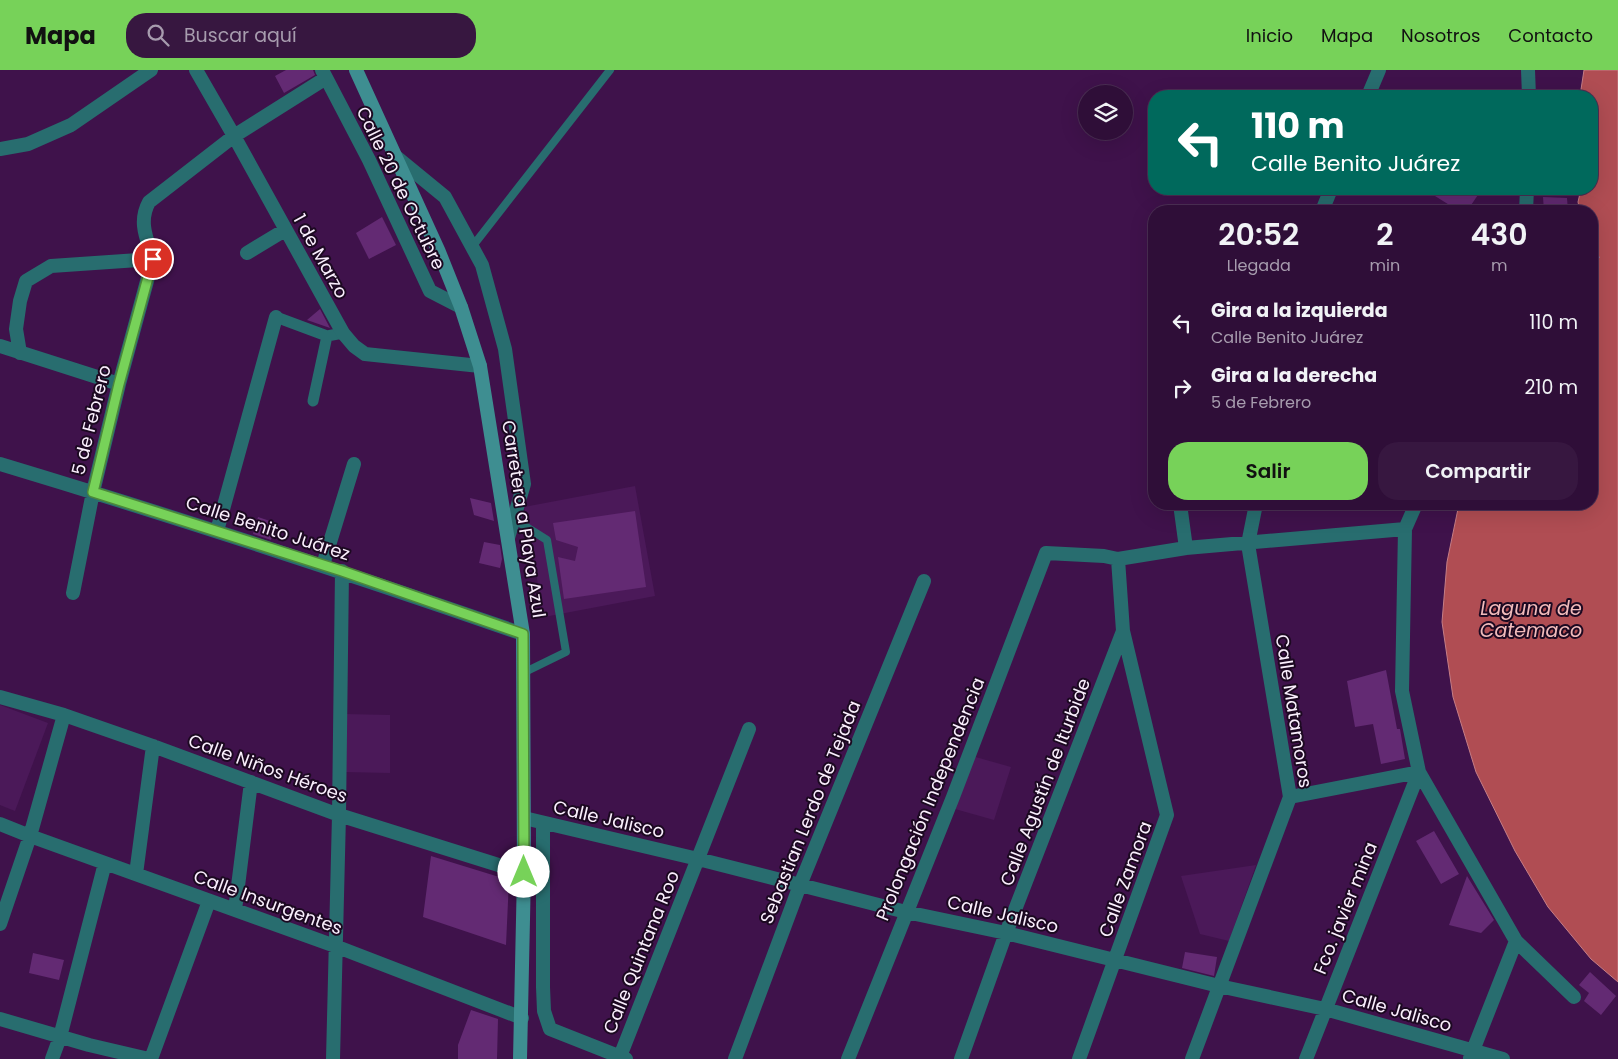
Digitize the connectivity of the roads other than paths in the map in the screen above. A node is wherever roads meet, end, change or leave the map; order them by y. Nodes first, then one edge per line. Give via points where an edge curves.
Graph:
1 (152, 70) edge
2 (196, 70) edge
3 (356, 70) edge
4 (610, 70) edge
5 (1378, 70) edge
6 (1528, 70) edge
7 (324, 74) edge
8 (1370, 90) edge
9 (1529, 90) edge
10 (234, 136) junction
11 (0, 149) edge
12 (395, 156) junction
13 (285, 230) junction
14 (472, 247) junction
15 (247, 253) dead end
16 (153, 259) junction
17 (461, 307) junction
18 (276, 317) joint
19 (343, 333) junction
20 (327, 336) junction
21 (0, 346) edge
22 (20, 353) junction
23 (480, 366) junction
24 (119, 384) junction
25 (314, 401) dead end
26 (0, 464) edge
27 (354, 464) dead end
28 (93, 492) junction
29 (1181, 510) edge
30 (1255, 510) edge
31 (1413, 510) edge
32 (509, 517) junction
33 (1404, 529) junction
34 (217, 531) junction
35 (1248, 544) junction
36 (1186, 548) junction
37 (1118, 559) junction
38 (323, 565) junction
39 (342, 571) junction
40 (924, 581) dead end
41 (73, 593) dead end
42 (1123, 631) junction
43 (523, 634) junction
44 (523, 673) junction
45 (0, 697) edge
46 (64, 715) junction
47 (749, 729) dead end
48 (153, 746) junction
49 (1419, 772) junction
50 (250, 782) junction
51 (1290, 797) junction
52 (339, 815) junction
53 (524, 818) junction
54 (543, 822) junction
55 (0, 824) edge
56 (30, 836) junction
57 (698, 859) junction
58 (105, 863) junction
59 (524, 872) junction
60 (136, 874) junction
61 (800, 885) junction
62 (209, 901) junction
63 (235, 910) junction
64 (906, 912) junction
65 (0, 924) edge
66 (1006, 933) junction
67 (1516, 941) junction
68 (335, 946) junction
69 (1115, 961) junction
70 (1219, 986) junction
71 (1574, 998) dead end
72 (1325, 1009) junction
73 (522, 1018) junction
74 (0, 1019) edge
75 (60, 1037) junction
76 (1471, 1055) edge
77 (621, 1058) edge
78 (52, 1059) edge
79 (150, 1059) edge
80 (333, 1059) edge
81 (520, 1059) edge
82 (735, 1059) edge
83 (848, 1059) edge
84 (962, 1059) edge
85 (1079, 1059) edge
86 (1192, 1059) edge
87 (1306, 1059) edge
88 (1504, 1059) edge

1 - 11 street via 72,125 28,144
2 - 10 street, 1 de Marzo
3 - 12 main road, Carretera a Playa Azul
4 - 14 lane
5 - 8 street
6 - 9 street
7 - 10 street
7 - 17 street, Calle 20 de Octubre via 369,160 430,292
10 - 13 street, 1 de Marzo
10 - 16 street via 149,202 143,212 143,226
12 - 14 street via 445,197
12 - 17 main road, Carretera a Playa Azul
13 - 15 street
13 - 19 street, 1 de Marzo
14 - 32 street via 482,264 506,349 524,484
16 - 22 street via 51,266 26,282 16,329
16 - 24 street, 5 de Febrero
17 - 23 main road, Carretera a Playa Azul
18 - 20 street
18 - 34 street
19 - 20 street
19 - 23 street, 1 de Marzo via 365,354
20 - 25 street
21 - 22 street
22 - 24 street
23 - 32 main road, Carretera a Playa Azul
24 - 28 street, 5 de Febrero
26 - 28 street, Calle Benito Juárez
27 - 38 street
28 - 34 street, Calle Benito Juárez
28 - 41 street, 5 de Febrero
29 - 36 street
30 - 35 street, Calle Matamoros
31 - 33 street
32 - 43 main road, Carretera a Playa Azul via 508,538
32 - 44 lane via 547,540 566,652
33 - 35 street
33 - 49 street via 1402,691
34 - 38 street, Calle Benito Juárez
35 - 36 street
35 - 51 street, Calle Matamoros
36 - 37 street
37 - 42 street, Calle Zamora
37 - 64 street, Prolongación Independencia via 1046,553
38 - 39 street, Calle Benito Juárez
39 - 43 street, Calle Benito Juárez
39 - 52 street
40 - 61 street, Sebastian Lerdo de Tejada
42 - 66 street, Calle Agustín de Iturbide
42 - 69 street, Calle Zamora via 1167,816
43 - 44 main road, Carretera a Playa Azul
44 - 53 main road, Carretera a Playa Azul
45 - 46 street, Calle Niños Héroes
46 - 48 street, Calle Niños Héroes
46 - 56 street
47 - 57 street, Calle Quintana Roo
48 - 50 street, Calle Niños Héroes
48 - 60 street
49 - 51 street
49 - 67 street
49 - 72 street, Fco. javier mina
50 - 52 street, Calle Niños Héroes
50 - 63 street
51 - 70 street, Calle Matamoros
52 - 59 street, Calle Niños Héroes
52 - 68 street
53 - 54 street, Calle Jalisco
53 - 59 main road, Carretera a Playa Azul
54 - 57 street, Calle Jalisco
54 - 77 street via 544,1011 550,1029
55 - 56 street, Calle Insurgentes
56 - 58 street, Calle Insurgentes
56 - 65 street
57 - 61 street, Calle Jalisco
57 - 77 street, Calle Quintana Roo
58 - 60 street, Calle Insurgentes
58 - 75 street
59 - 73 main road, Carretera a Playa Azul
60 - 62 street, Calle Insurgentes
61 - 64 street, Calle Jalisco
61 - 82 street, Sebastian Lerdo de Tejada
62 - 63 street, Calle Insurgentes
62 - 79 street
63 - 68 street, Calle Insurgentes
64 - 66 street, Calle Jalisco
64 - 83 street, Prolongación Independencia
66 - 69 street, Calle Jalisco
66 - 84 street, Calle Agustín de Iturbide
67 - 71 street
67 - 76 street
68 - 73 street, Calle Insurgentes
68 - 80 street
69 - 70 street, Calle Jalisco
69 - 85 street, Calle Zamora
70 - 72 street, Calle Jalisco
70 - 86 street, Calle Matamoros
72 - 76 street, Calle Jalisco
72 - 87 street, Fco. javier mina
73 - 81 main road, Carretera a Playa Azul
74 - 75 street
75 - 78 street
75 - 79 street
76 - 88 street, Calle Jalisco

